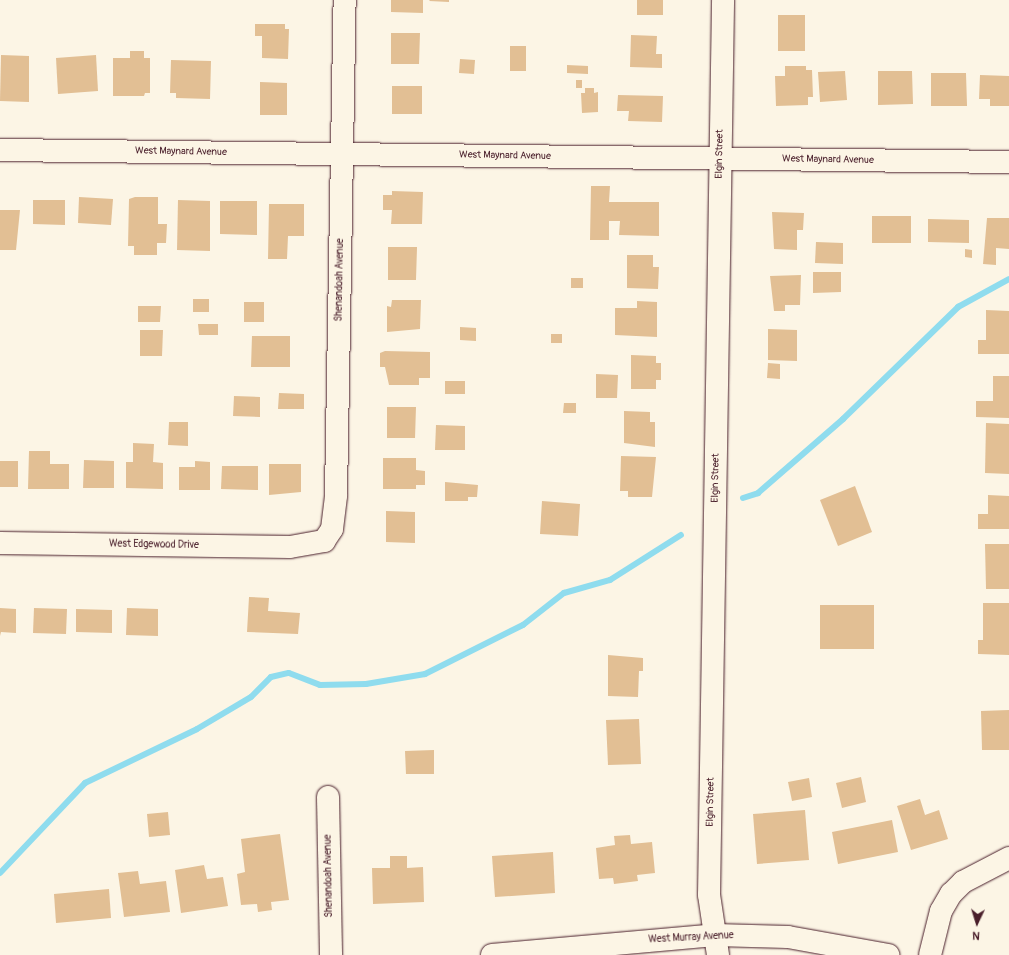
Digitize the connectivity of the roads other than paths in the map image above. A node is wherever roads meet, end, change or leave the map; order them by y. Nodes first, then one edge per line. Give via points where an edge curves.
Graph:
1 (345, 0) edge
2 (723, 0) edge
3 (0, 150) edge
4 (343, 154) junction
5 (720, 158) junction
6 (1009, 162) edge
7 (0, 543) edge
8 (308, 546) joint
9 (328, 797) dead end
10 (1009, 858) edge
11 (716, 945) edge
12 (331, 955) edge
13 (492, 955) edge
14 (888, 955) edge
15 (930, 955) edge

1 - 4 street, Shenandoah Avenue
2 - 5 street, Elgin Street
3 - 4 street, West Maynard Avenue
4 - 5 street, West Maynard Avenue
4 - 8 street, Shenandoah Avenue via 336,495 332,529 324,541
5 - 6 street, West Maynard Avenue
5 - 11 street, Elgin Street via 709,895
7 - 8 street, West Edgewood Drive
9 - 12 street, Shenandoah Avenue
10 - 15 street via 964,882 952,894 942,911
11 - 13 street, West Murray Avenue
11 - 14 street, West Murray Avenue via 788,937

